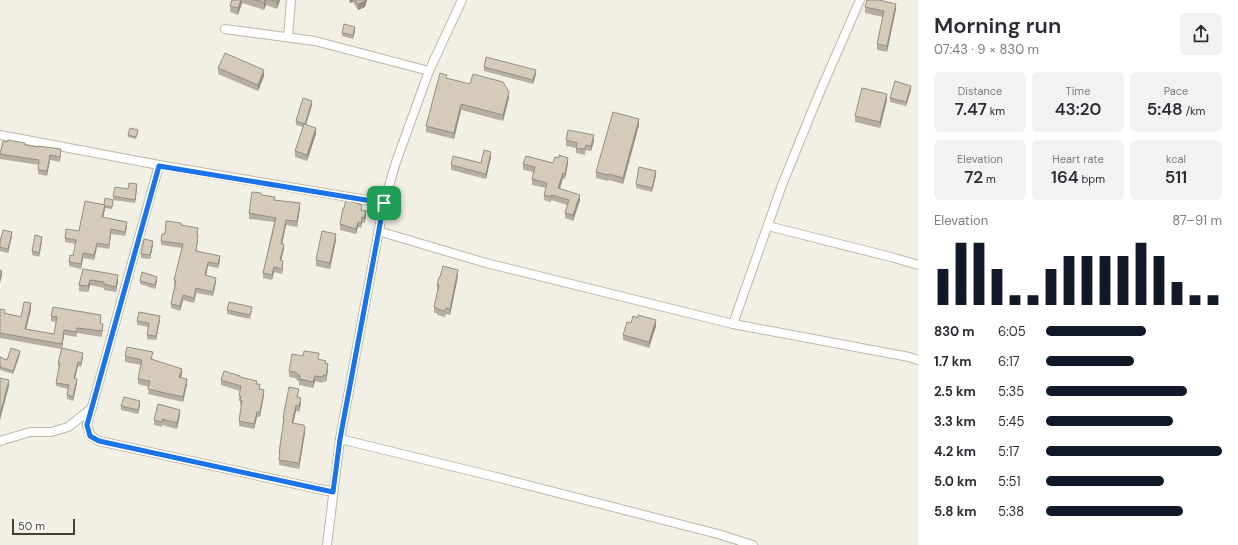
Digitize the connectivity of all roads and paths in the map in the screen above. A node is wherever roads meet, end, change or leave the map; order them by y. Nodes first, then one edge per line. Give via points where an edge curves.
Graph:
1 (291, 0) edge
2 (462, 0) edge
3 (858, 1) edge
4 (225, 29) dead end
5 (288, 37) junction
6 (429, 71) junction
7 (0, 135) edge
8 (159, 166) junction
9 (384, 203) junction
10 (768, 226) junction
11 (378, 231) junction
12 (918, 266) edge
13 (733, 324) junction
14 (918, 360) edge
15 (92, 408) junction
16 (340, 439) junction
17 (0, 441) edge
18 (333, 492) junction
19 (327, 545) edge
20 (753, 545) edge

1 - 5 street
2 - 6 street
3 - 10 street via 782,185
4 - 5 street
5 - 6 street via 315,41
6 - 9 street
7 - 8 street
8 - 9 street
8 - 15 street
9 - 11 street
10 - 12 street
10 - 13 street
11 - 13 street via 486,262
11 - 16 street
13 - 14 street
15 - 17 street via 68,428 51,432 30,432
15 - 18 street via 87,425 90,436 99,441
16 - 18 street
16 - 20 street
18 - 19 street

